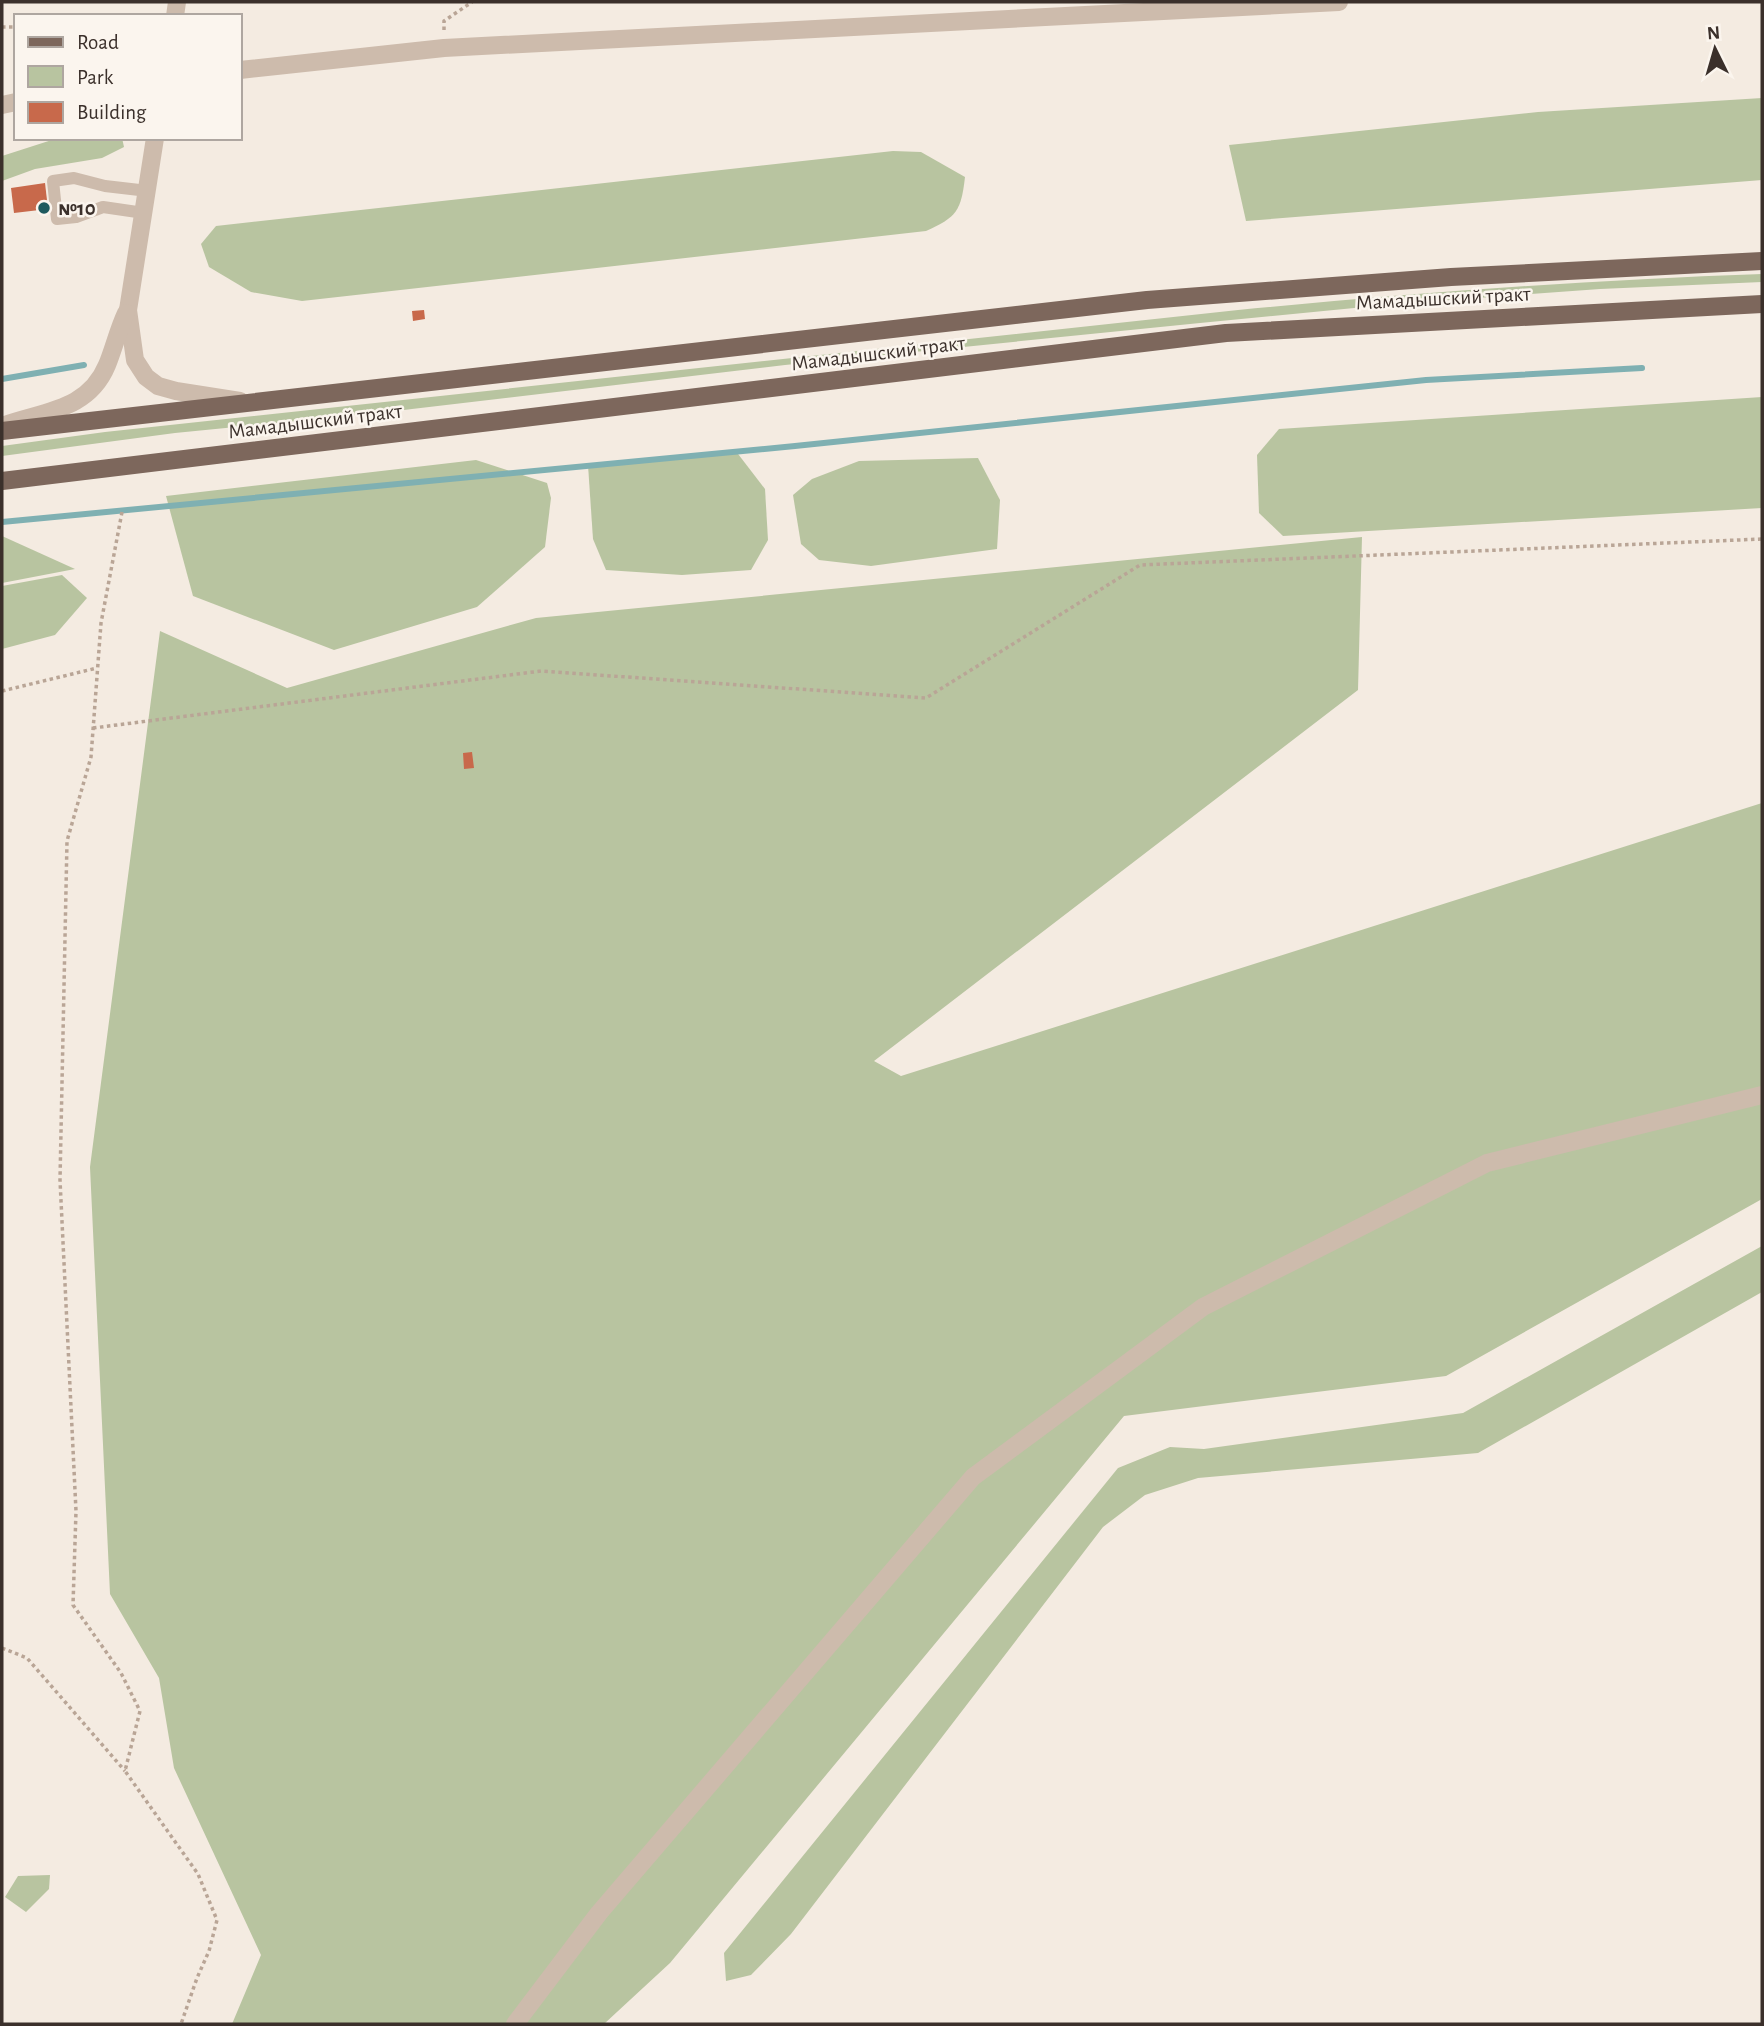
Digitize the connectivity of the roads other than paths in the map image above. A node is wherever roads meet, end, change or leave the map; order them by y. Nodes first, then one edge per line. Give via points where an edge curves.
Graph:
1 (1339, 2) edge
2 (242, 70) edge
3 (155, 140) edge
4 (148, 191) junction
5 (144, 213) junction
6 (1762, 261) edge
7 (1762, 304) edge
8 (128, 310) junction
9 (248, 402) junction
10 (2, 428) edge
11 (2, 481) edge
12 (1762, 1095) edge
13 (515, 2024) edge

1 - 2 street via 444,48
3 - 4 street
4 - 5 street
4 - 5 lane via 74,178 53,181 57,219 103,207
5 - 8 street
6 - 9 main road, Мамадышский тракт via 1451,277 1147,300
7 - 11 main road, Мамадышский тракт via 1226,333
8 - 9 street via 135,360 152,382 176,391
8 - 10 street via 107,365 91,391 69,406
9 - 10 main road, Мамадышский тракт
12 - 13 street via 1487,1163 1203,1307 973,1477 599,1913

